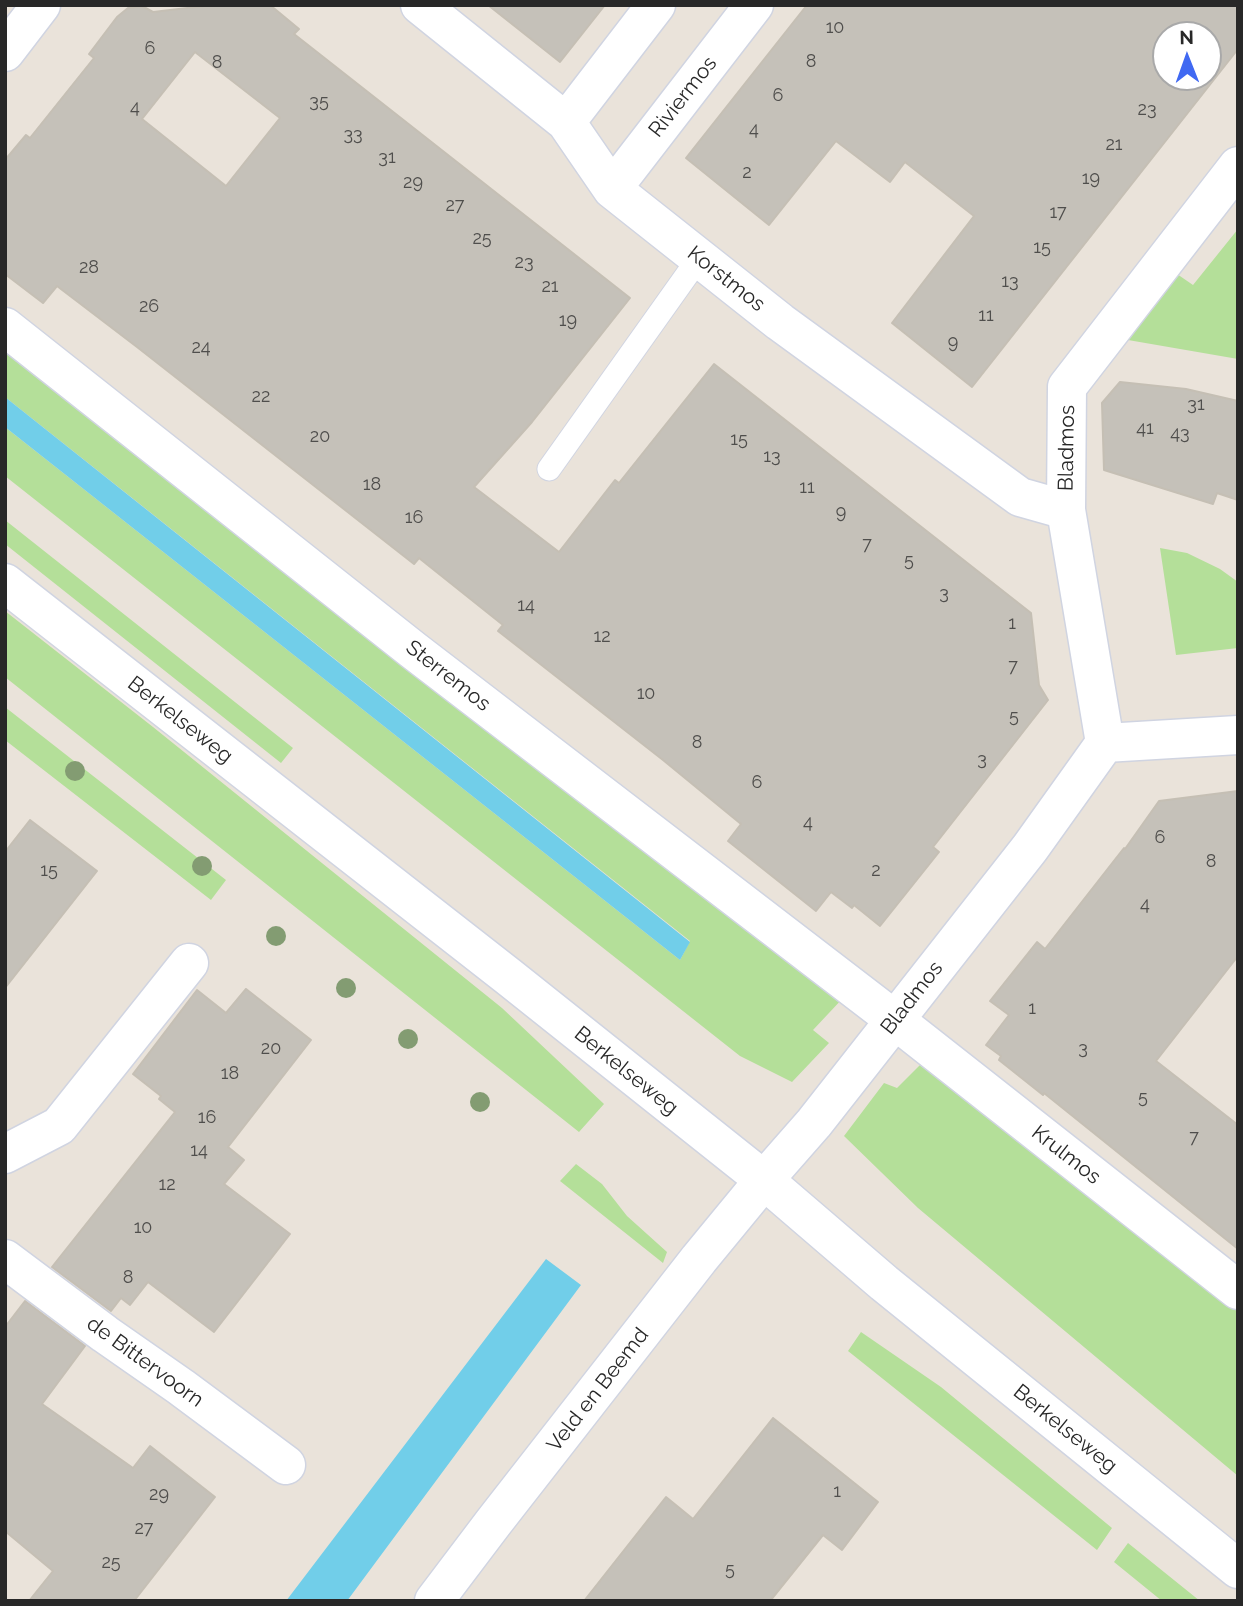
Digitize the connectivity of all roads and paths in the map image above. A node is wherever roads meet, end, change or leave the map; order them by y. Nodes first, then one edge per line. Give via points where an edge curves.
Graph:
1 (41, 5) edge
2 (420, 5) edge
3 (656, 5) edge
4 (754, 5) edge
5 (5, 52) edge
6 (566, 122) junction
7 (1238, 166) edge
8 (612, 189) junction
9 (699, 258) junction
10 (5, 327) edge
11 (549, 469) dead end
12 (1066, 510) junction
13 (5, 583) edge
14 (1238, 735) edge
15 (1105, 743) junction
16 (190, 962) dead end
17 (895, 1020) junction
18 (5, 1154) edge
19 (764, 1180) junction
20 (5, 1259) edge
21 (1238, 1290) edge
22 (286, 1465) dead end
23 (1238, 1569) edge
24 (435, 1601) edge

1 - 5 street
2 - 6 street, Korstmos
3 - 6 street
4 - 8 street, Riviermos
6 - 8 street, Korstmos
7 - 12 street, Bladmos via 1067,387
8 - 9 street, Korstmos
9 - 11 lane
9 - 12 street, Korstmos via 780,323 1020,497
10 - 17 street, Sterremos via 413,650
12 - 15 street, Bladmos
13 - 19 street, Berkelseweg
14 - 15 street
15 - 17 street, Bladmos via 1030,848
16 - 18 street via 59,1126
17 - 19 street, Bladmos
17 - 21 street, Krulmos
19 - 23 street, Berkelseweg
19 - 24 street, Veld en Beemd
20 - 22 street, de Bittervoorn

